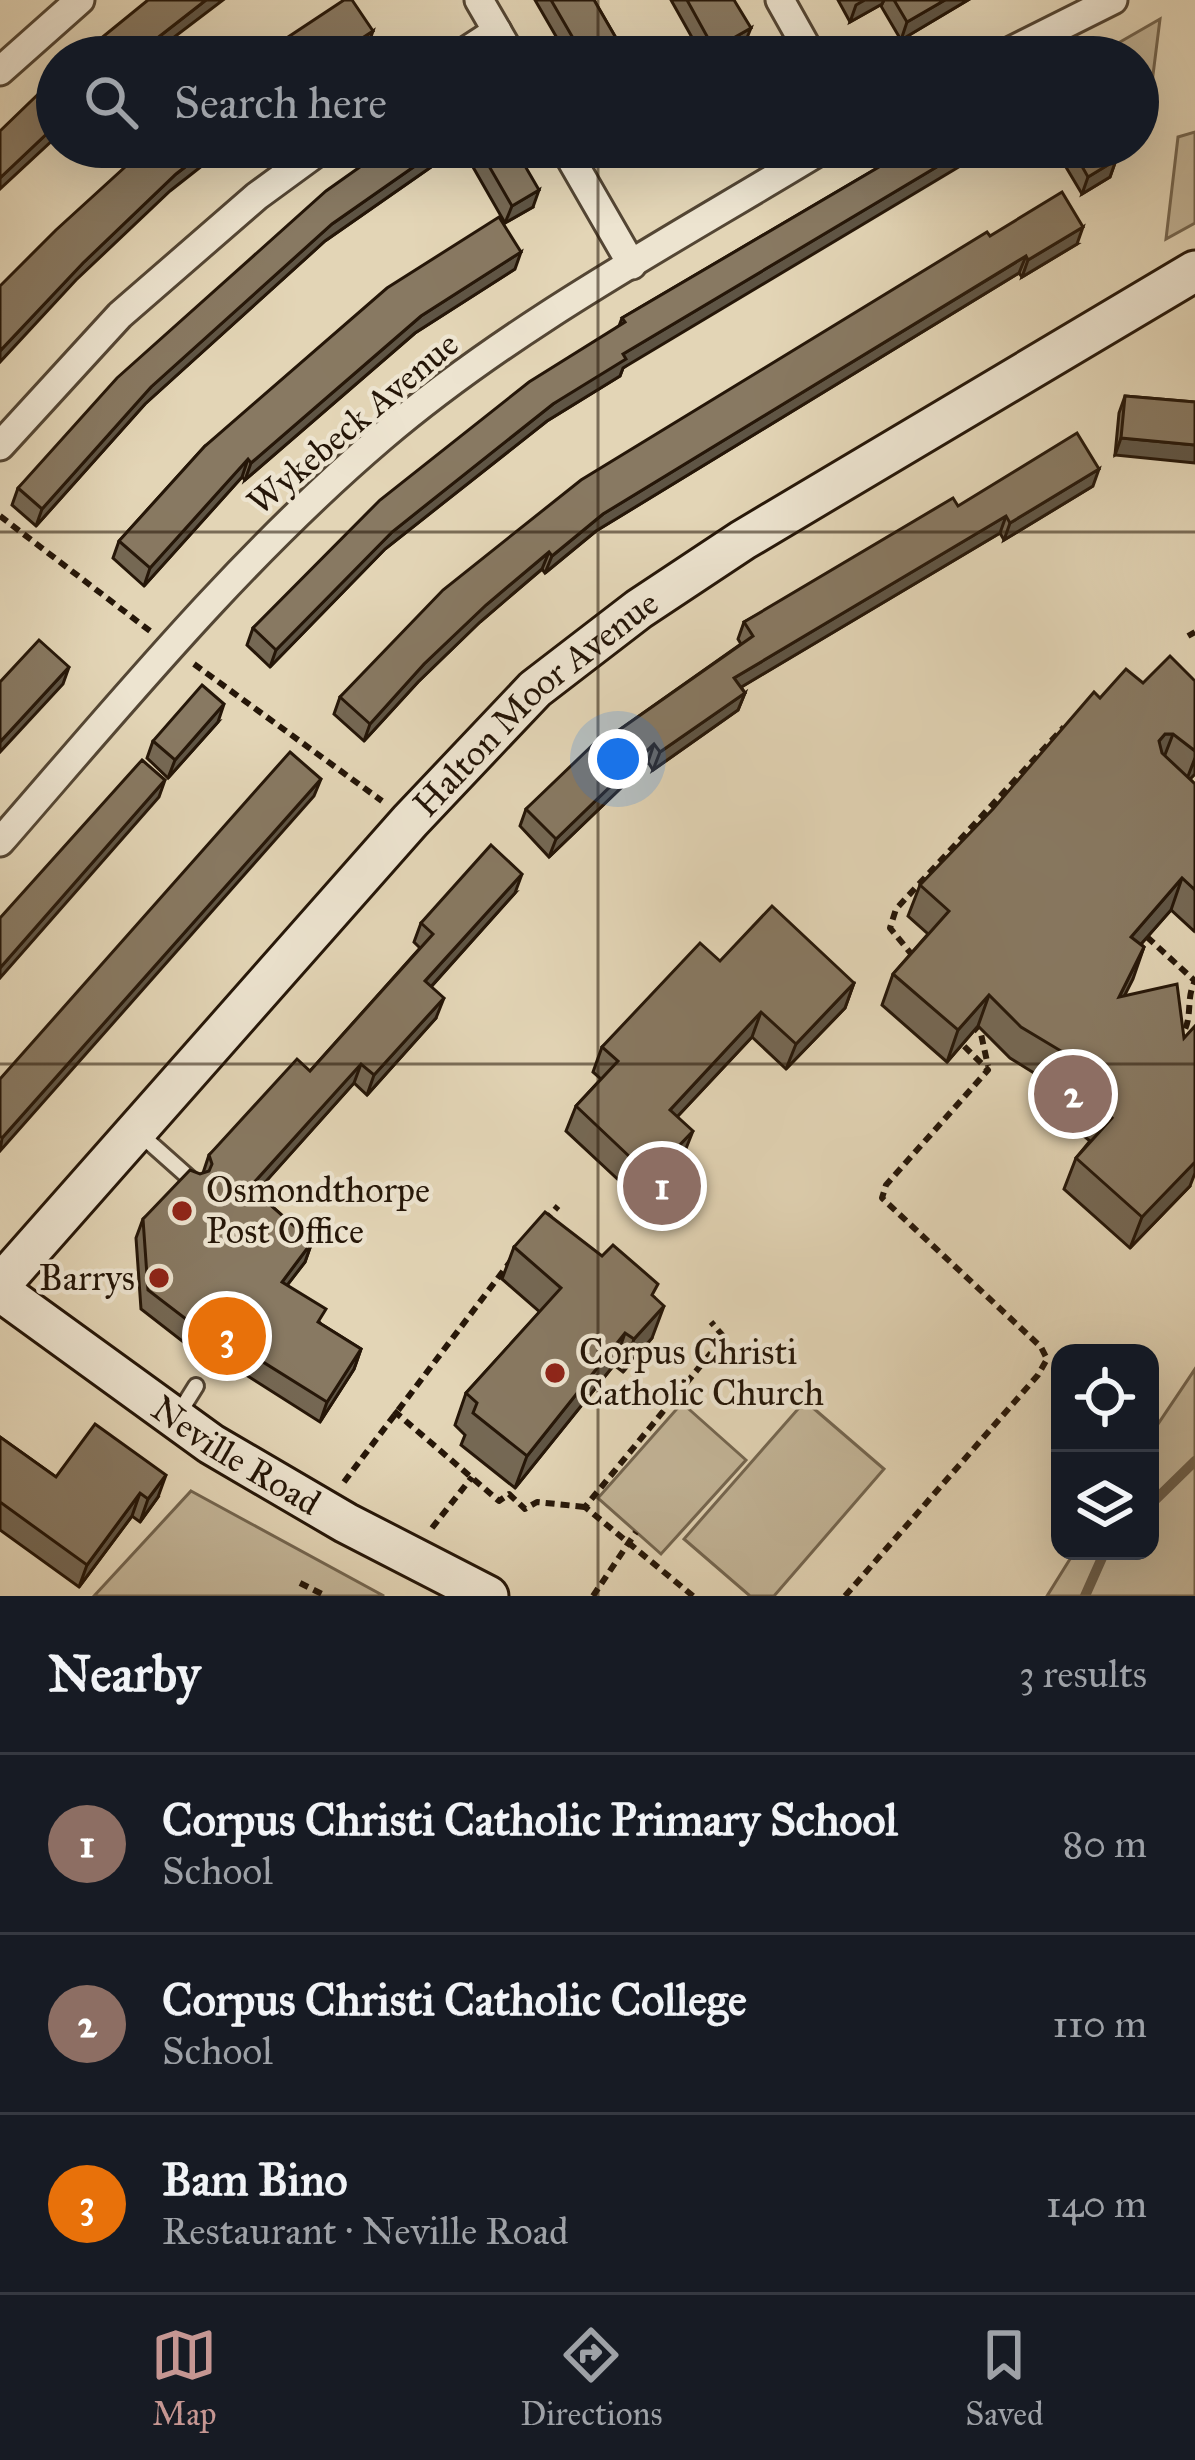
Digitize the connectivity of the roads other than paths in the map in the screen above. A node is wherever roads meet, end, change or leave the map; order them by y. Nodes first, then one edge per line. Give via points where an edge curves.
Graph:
1 (80, 0) edge
2 (479, 0) edge
3 (780, 0) edge
4 (1113, 0) edge
5 (497, 31) junction
6 (39, 36) edge
7 (490, 36) edge
8 (500, 36) edge
9 (800, 36) edge
10 (1041, 36) edge
11 (36, 39) edge
12 (0, 71) edge
13 (295, 168) edge
14 (576, 168) edge
15 (792, 168) edge
16 (632, 266) junction
17 (1195, 271) edge
18 (0, 446) edge
19 (0, 842) edge
20 (137, 1132) junction
21 (194, 1182) edge
22 (0, 1288) edge
23 (488, 1596) edge

1 - 6 street
2 - 5 street
3 - 9 street
4 - 10 street
5 - 7 street
5 - 8 street
11 - 12 street
13 - 18 street via 120,314
14 - 16 street
15 - 16 street, Wykebeck Avenue
16 - 19 street, Wykebeck Avenue via 385,434 266,541
17 - 20 street, Halton Moor Avenue via 742,540 536,689
20 - 21 lane
20 - 22 street, Halton Moor Avenue
22 - 23 street, Neville Road via 186,1402 212,1444

